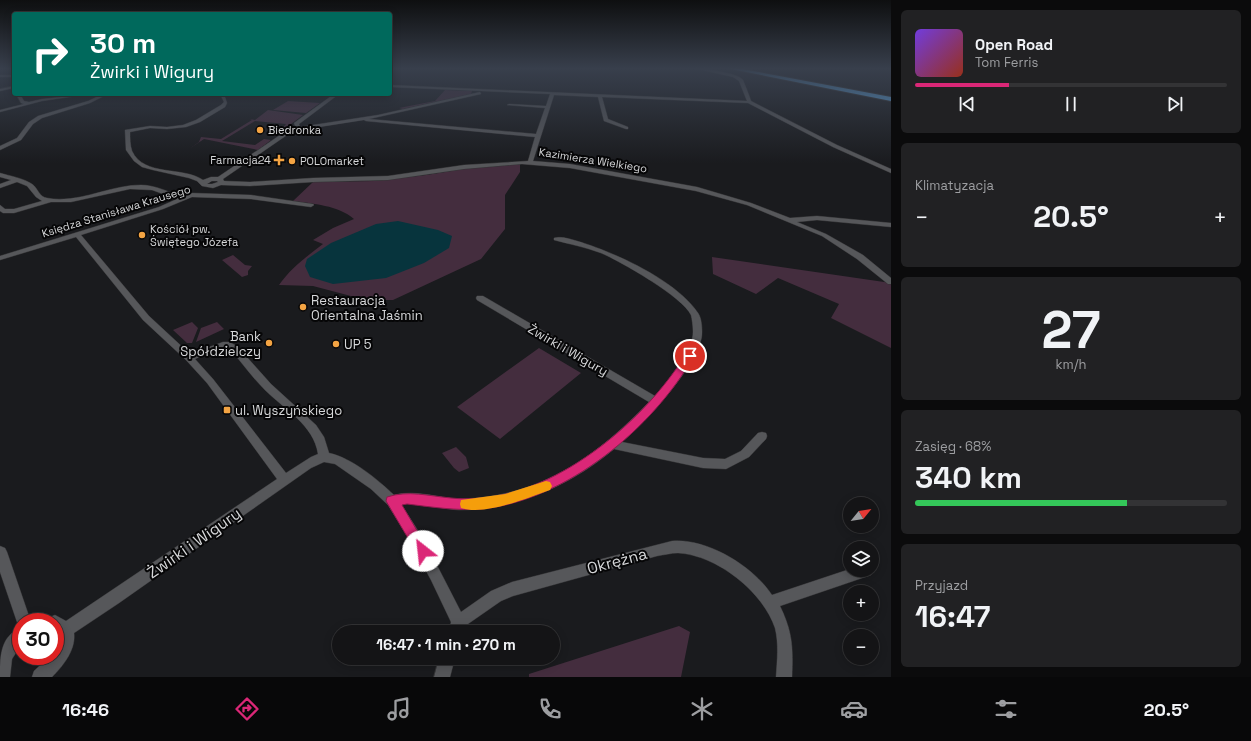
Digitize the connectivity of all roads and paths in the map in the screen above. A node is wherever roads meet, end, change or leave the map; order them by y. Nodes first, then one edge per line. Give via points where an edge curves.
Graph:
1 (21, 100) edge
2 (54, 100) edge
3 (94, 100) edge
4 (225, 100) edge
5 (329, 100) edge
6 (449, 100) edge
7 (550, 100) edge
8 (601, 100) edge
9 (698, 100) edge
10 (749, 102) joint
11 (28, 104) junction
12 (509, 105) dead end
13 (547, 107) junction
14 (0, 111) edge
15 (362, 118) junction
16 (626, 128) dead end
17 (299, 129) junction
18 (538, 136) junction
19 (0, 148) edge
20 (530, 162) junction
21 (891, 171) edge
22 (0, 175) edge
23 (16, 180) junction
24 (220, 181) junction
25 (206, 184) junction
26 (0, 186) edge
27 (191, 195) junction
28 (183, 199) junction
29 (49, 200) junction
30 (311, 205) dead end
31 (0, 207) edge
32 (789, 220) junction
33 (891, 225) edge
34 (77, 234) junction
35 (556, 239) dead end
36 (0, 258) edge
37 (891, 282) edge
38 (480, 298) dead end
39 (190, 358) junction
40 (656, 402) junction
41 (762, 436) dead end
42 (612, 444) junction
43 (324, 457) junction
44 (285, 480) junction
45 (392, 501) junction
46 (0, 552) edge
47 (845, 577) edge
48 (769, 603) junction
49 (21, 613) edge
50 (64, 623) edge
51 (456, 625) edge
52 (460, 625) edge
53 (64, 633) edge
54 (12, 644) edge
55 (64, 648) edge
56 (54, 665) edge
57 (445, 665) edge
58 (1, 676) edge
59 (40, 677) edge
60 (442, 677) edge
61 (784, 677) edge

1 - 11 street
2 - 11 street
3 - 19 street via 36,119 19,139
4 - 25 street via 223,106 189,125 127,131 130,153 136,161
5 - 17 street via 296,124
6 - 15 street
7 - 13 street
8 - 16 street via 608,122
9 - 10 street
10 - 21 street
11 - 14 street
12 - 13 street
13 - 18 street
15 - 17 street
15 - 18 street via 378,122
17 - 24 street via 285,134
18 - 20 street
20 - 24 street, Kazimierza Wielkiego via 464,167 388,178 250,184
20 - 32 street, Kazimierza Wielkiego via 570,166 697,189 749,204
22 - 23 street
23 - 26 street
23 - 29 street via 32,187 40,198
24 - 25 street, Kazimierza Wielkiego
25 - 27 street
27 - 28 street, Księdza Stanisława Krausego
27 - 30 street, Księdza Stanisława Krausego via 251,197
28 - 29 street via 156,189 140,187
28 - 34 street, Księdza Stanisława Krausego
29 - 31 street via 14,211 3,211
32 - 33 street via 817,218
32 - 37 street, Kazimierza Wielkiego via 844,246
34 - 36 street, Księdza Stanisława Krausego
34 - 39 street via 146,318
35 - 40 street via 614,256 662,285 695,315 698,330 690,356 680,373
38 - 40 street, Żwirki i Wigury
39 - 43 street via 223,345 234,348 273,392 301,414 320,439
39 - 44 street via 221,393
40 - 42 street
41 - 42 street via 745,454 726,464 703,463
42 - 45 street via 565,477 505,499 452,504 407,498
43 - 44 street, Żwirki i Wigury via 311,462
43 - 45 street via 338,460
44 - 50 street, Żwirki i Wigury
45 - 51 street, Okrężna via 423,551
46 - 49 street
47 - 48 street
48 - 52 street, Okrężna via 753,583 736,569 718,558 681,547 512,589 496,596
48 - 61 street, Okrężna via 782,626 785,640
53 - 55 street via 67,638
54 - 58 street via 3,657
56 - 59 street
57 - 60 street

